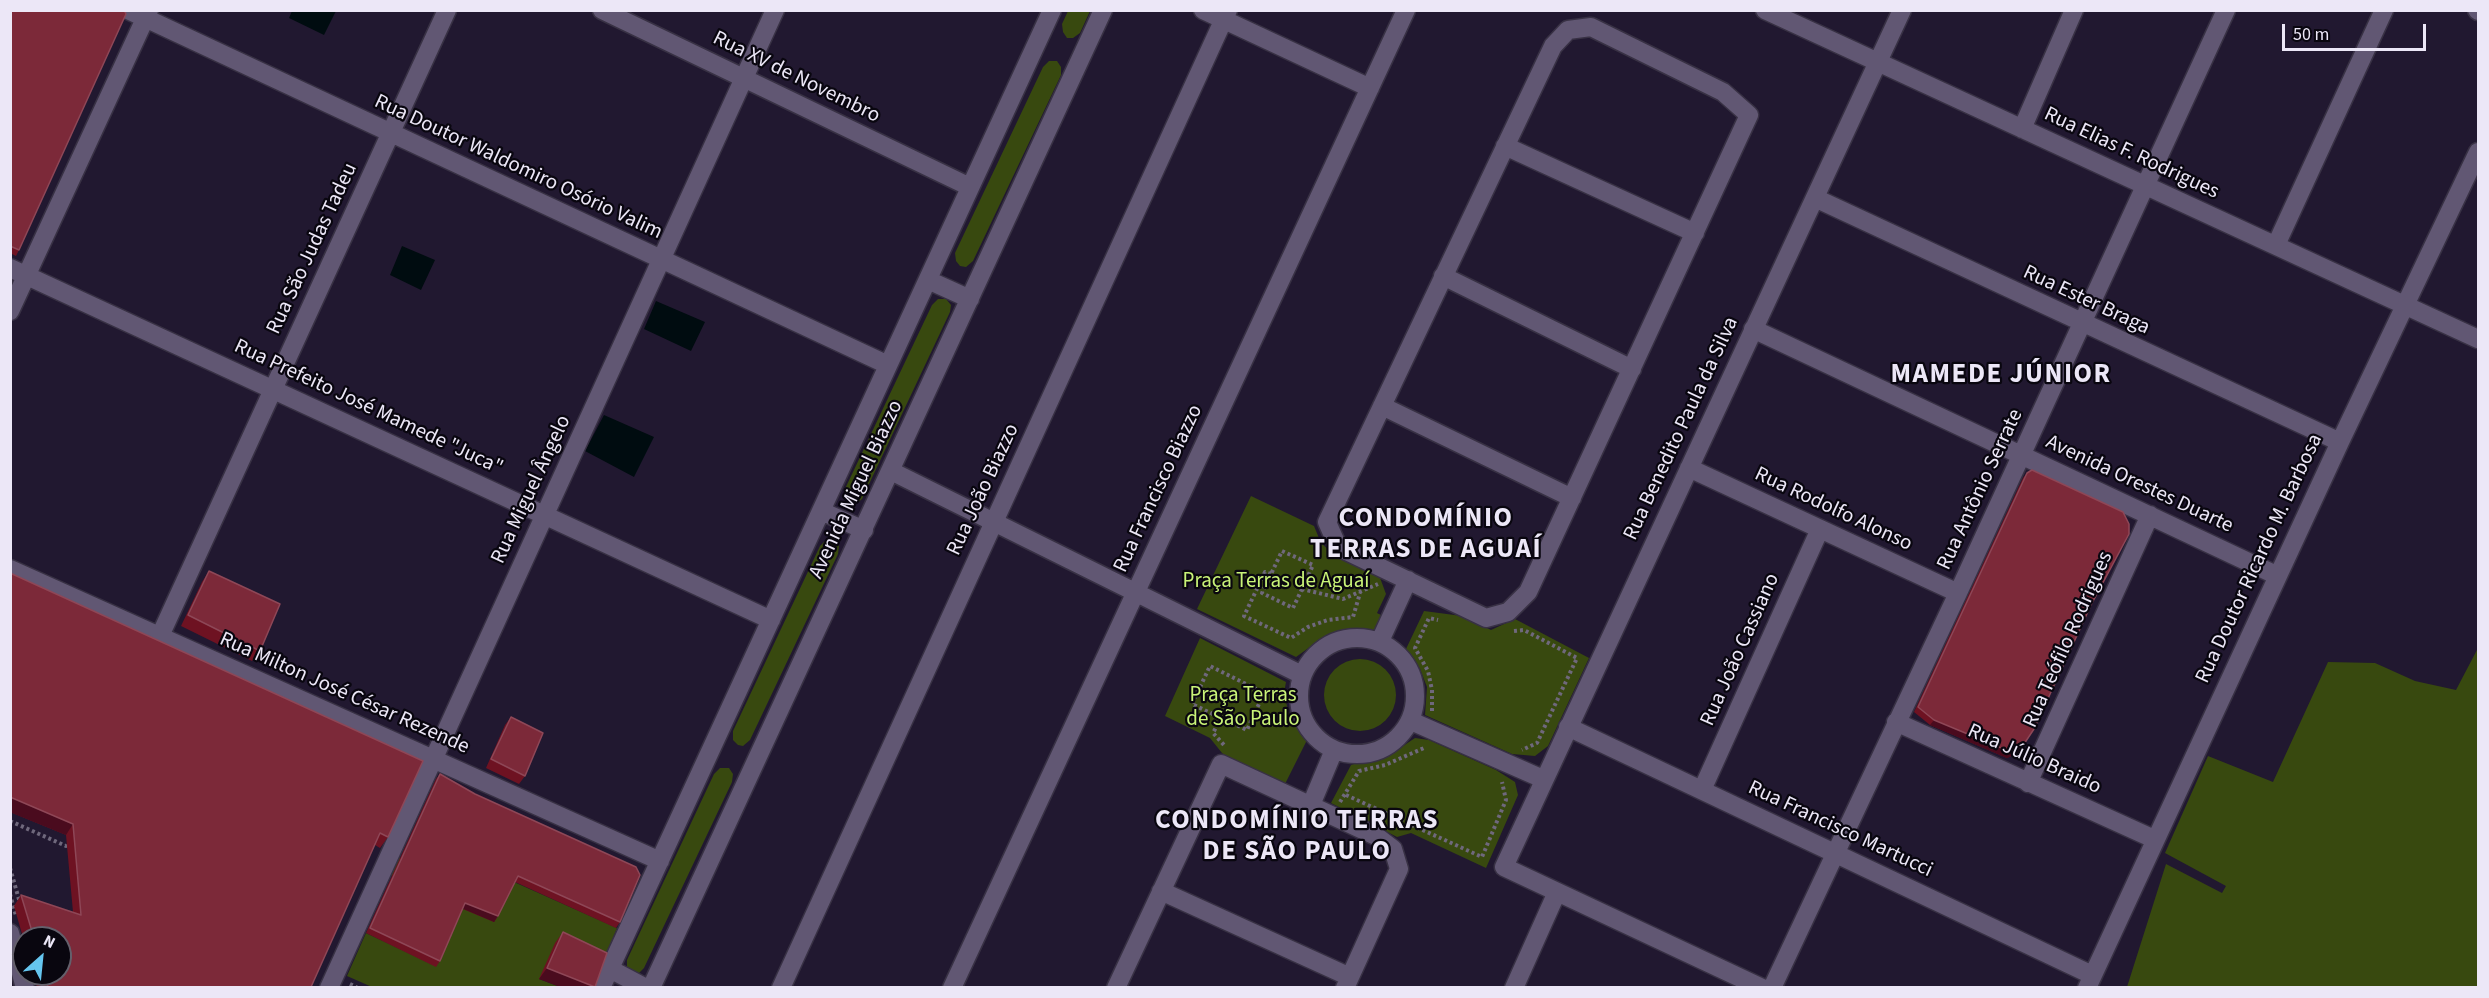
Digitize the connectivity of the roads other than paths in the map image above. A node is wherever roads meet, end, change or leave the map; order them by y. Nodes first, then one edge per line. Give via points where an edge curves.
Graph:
1 (128, 10) edge
2 (447, 10) edge
3 (602, 10) edge
4 (775, 10) edge
5 (1052, 10) edge
6 (1103, 10) edge
7 (1203, 10) edge
8 (1406, 10) edge
9 (1765, 10) edge
10 (1902, 10) edge
11 (2074, 10) edge
12 (2226, 10) edge
13 (2384, 10) edge
14 (147, 14) edge
15 (1226, 15) edge
16 (1878, 62) junction
17 (745, 79) junction
18 (1370, 88) junction
19 (2022, 129) junction
20 (391, 133) junction
21 (1505, 147) junction
22 (2478, 152) edge
23 (2474, 173) edge
24 (2146, 185) junction
25 (970, 187) junction
26 (1815, 198) junction
27 (1695, 233) junction
28 (2276, 245) junction
29 (663, 260) junction
30 (19, 272) edge
31 (1443, 276) junction
32 (928, 280) junction
33 (970, 299) junction
34 (2407, 305) junction
35 (10, 311) edge
36 (2082, 324) junction
37 (1753, 329) junction
38 (2478, 339) edge
39 (888, 365) junction
40 (1632, 369) junction
41 (274, 389) junction
42 (1382, 406) junction
43 (2340, 442) junction
44 (2022, 455) junction
45 (1689, 468) junction
46 (891, 471) junction
47 (1572, 498) junction
48 (821, 511) junction
49 (2150, 515) junction
50 (545, 516) junction
51 (994, 522) junction
52 (1820, 529) junction
53 (864, 530) junction
54 (10, 569) edge
55 (2278, 576) junction
56 (1408, 580) junction
57 (1135, 592) junction
58 (1958, 592) junction
59 (771, 620) junction
60 (160, 636) junction
61 (1380, 641) junction
62 (1302, 675) junction
63 (1411, 721) junction
64 (1896, 722) junction
65 (1568, 727) junction
66 (1334, 750) junction
67 (434, 759) junction
68 (1543, 779) junction
69 (2028, 783) junction
70 (1702, 790) junction
71 (1311, 805) junction
72 (2154, 839) junction
73 (1834, 851) junction
74 (660, 861) junction
75 (1161, 891) junction
76 (1557, 892) junction
77 (10, 933) edge
78 (610, 969) junction
79 (2090, 981) edge
80 (1347, 982) edge
81 (334, 986) edge
82 (25, 987) edge
83 (601, 987) edge
84 (646, 987) edge
85 (651, 987) edge
86 (781, 987) edge
87 (952, 987) edge
88 (1116, 987) edge
89 (1514, 987) edge
90 (1762, 987) edge
91 (1772, 987) edge

1 - 14 street, Rua Doutor Waldomiro Osório Valim
2 - 20 street, Rua São Judas Tadeu
3 - 17 street, Rua XV de Novembro
4 - 17 street, Rua Miguel Ângelo
5 - 25 street, Avenida Miguel Biazzo
6 - 33 street, Avenida Miguel Biazzo
7 - 15 street
8 - 18 street, Rua Francisco Biazzo
9 - 16 street, Rua Elias F. Rodrigues
10 - 16 street, Rua Benedito Paula da Silva
11 - 19 street
12 - 24 street, Rua Antônio Serrate
13 - 28 street
14 - 20 street, Rua Doutor Waldomiro Osório Valim
14 - 30 street
15 - 18 street
15 - 51 street, Rua João Biazzo
16 - 19 street, Rua Elias F. Rodrigues
16 - 26 street, Rua Benedito Paula da Silva
17 - 25 street, Rua XV de Novembro
17 - 29 street, Rua Miguel Ângelo
18 - 57 street, Rua Francisco Biazzo
19 - 24 street, Rua Elias F. Rodrigues
20 - 29 street, Rua Doutor Waldomiro Osório Valim
20 - 41 street, Rua São Judas Tadeu
21 - 27 street
21 - 27 street via 1553,46 1568,30 1591,27 1723,92 1749,115
21 - 31 street
22 - 23 street, Rua Doutor Ricardo M. Barbosa
23 - 34 street, Rua Doutor Ricardo M. Barbosa
24 - 28 street, Rua Elias F. Rodrigues
24 - 36 street, Rua Antônio Serrate
25 - 32 street, Avenida Miguel Biazzo
26 - 36 street, Rua Ester Braga
26 - 37 street, Rua Benedito Paula da Silva
27 - 40 street
28 - 34 street, Rua Elias F. Rodrigues
29 - 39 street, Rua Doutor Waldomiro Osório Valim
29 - 50 street, Rua Miguel Ângelo
30 - 35 street
30 - 41 street, Rua Prefeito José Mamede "Juca"
31 - 40 street
31 - 42 street
32 - 33 street
32 - 39 street, Avenida Miguel Biazzo
33 - 46 street, Avenida Miguel Biazzo
34 - 38 street, Rua Elias F. Rodrigues
34 - 43 street, Rua Doutor Ricardo M. Barbosa
36 - 43 street, Rua Ester Braga
36 - 44 street, Rua Antônio Serrate
37 - 44 street, Avenida Orestes Duarte
37 - 45 street, Rua Benedito Paula da Silva
39 - 48 street, Avenida Miguel Biazzo
40 - 47 street
41 - 50 street, Rua Prefeito José Mamede "Juca"
41 - 60 street, Rua São Judas Tadeu
42 - 47 street
42 - 56 street via 1327,522 1338,546
43 - 55 street, Rua Doutor Ricardo M. Barbosa
44 - 49 street, Avenida Orestes Duarte
44 - 58 street, Rua Antônio Serrate
45 - 52 street, Rua Rodolfo Alonso
45 - 65 street, Rua Benedito Paula da Silva
46 - 51 street
46 - 53 street, Avenida Miguel Biazzo
47 - 56 street via 1528,592 1508,612 1486,618
48 - 53 street
48 - 59 street, Avenida Miguel Biazzo
49 - 55 street, Avenida Orestes Duarte
49 - 69 street, Rua Teófilo Rodrigues
50 - 59 street, Rua Prefeito José Mamede "Juca"
50 - 67 street, Rua Miguel Ângelo
51 - 57 street
51 - 86 street, Rua João Biazzo
52 - 58 street, Rua Rodolfo Alonso
52 - 70 street, Rua João Cassiano
53 - 85 street, Avenida Miguel Biazzo
54 - 60 street, Rua Milton José César Rezende
55 - 72 street, Rua Doutor Ricardo M. Barbosa
56 - 61 street
57 - 62 street
57 - 87 street, Rua Francisco Biazzo
58 - 64 street, Rua Antônio Serrate
59 - 74 street, Avenida Miguel Biazzo
60 - 67 street, Rua Milton José César Rezende
61 - 62 street via 1357,637 1334,641 1314,655
61 - 63 street via 1399,655 1412,675 1416,698
62 - 66 street via 1298,697 1303,719 1315,737
63 - 66 street via 1398,739 1378,751 1356,755
63 - 68 street
64 - 69 street, Rua Júlio Braido
64 - 73 street, Rua Antônio Serrate
65 - 68 street, Rua Benedito Paula da Silva
65 - 70 street, Rua Francisco Martucci
66 - 71 street
67 - 74 street, Rua Milton José César Rezende
67 - 81 street, Rua Miguel Ângelo
68 - 76 street, Rua Benedito Paula da Silva via 1504,867
69 - 72 street, Rua Júlio Braido
70 - 73 street, Rua Francisco Martucci
71 - 75 street via 1221,764
71 - 80 street via 1376,836 1393,849 1399,869
72 - 79 street, Rua Doutor Ricardo M. Barbosa
73 - 79 street, Rua Francisco Martucci
73 - 91 street, Rua Antônio Serrate
74 - 78 street, Avenida Miguel Biazzo
75 - 80 street
75 - 88 street
76 - 89 street
76 - 90 street
77 - 82 street
78 - 83 street, Avenida Miguel Biazzo
78 - 84 street

